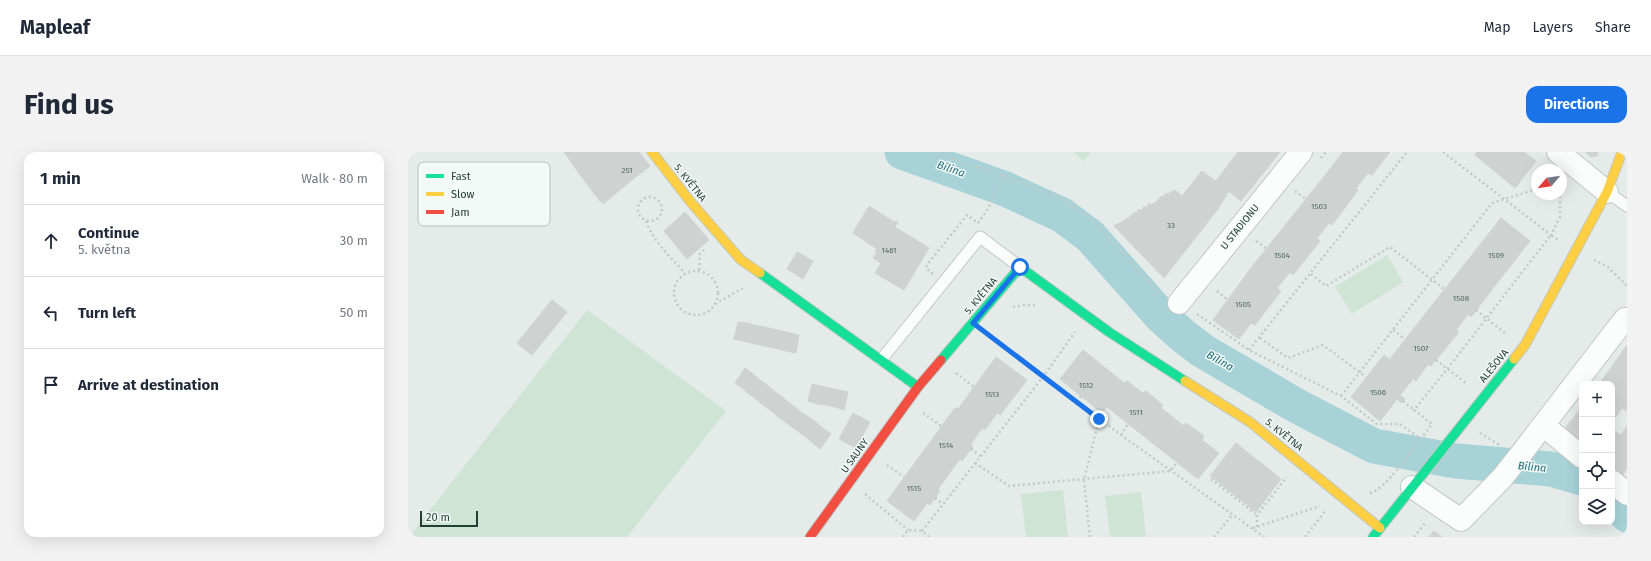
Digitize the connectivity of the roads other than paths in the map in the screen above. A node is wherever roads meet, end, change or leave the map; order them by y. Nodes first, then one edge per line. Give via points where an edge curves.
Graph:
1 (652, 152) edge
2 (1301, 152) edge
3 (1558, 152) edge
4 (1622, 152) edge
5 (1607, 192) junction
6 (1627, 206) edge
7 (1020, 267) junction
8 (1179, 303) road end
9 (1626, 319) edge
10 (881, 360) junction
11 (918, 387) junction
12 (1544, 426) junction
13 (1579, 455) edge
14 (1615, 484) edge
15 (1412, 486) junction
16 (1627, 494) edge
17 (1380, 528) junction
18 (810, 537) edge
19 (1373, 537) edge

1 - 10 street, 5. KVĚTNA via 741,260
2 - 8 street, U STADIONU
3 - 5 street
4 - 5 street, ALEŠOVA
5 - 6 lane
5 - 15 street, ALEŠOVA via 1525,345
7 - 10 lane via 980,237
7 - 11 street, 5. KVĚTNA
7 - 17 street, 5. KVĚTNA via 1109,332 1250,422
9 - 12 street
10 - 11 street, 5. KVĚTNA
11 - 18 street, U SAUNY
12 - 13 street
12 - 15 street via 1502,478 1461,520
14 - 16 street
15 - 17 street, ALEŠOVA
17 - 19 street, ALEŠOVA

